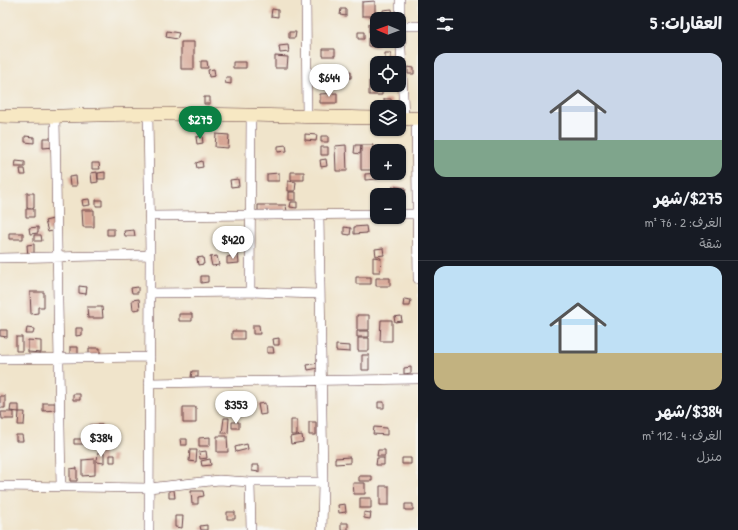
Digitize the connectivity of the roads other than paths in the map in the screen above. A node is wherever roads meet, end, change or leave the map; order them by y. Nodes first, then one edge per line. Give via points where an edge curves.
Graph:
1 (306, 0) edge
2 (400, 0) edge
3 (400, 12) edge
4 (406, 26) edge
5 (418, 26) edge
6 (402, 48) edge
7 (148, 114) junction
8 (0, 116) edge
9 (251, 116) junction
10 (55, 117) junction
11 (307, 117) junction
12 (370, 118) edge
13 (409, 118) edge
14 (370, 214) edge
15 (406, 214) edge
16 (418, 214) edge
17 (250, 215) junction
18 (319, 215) junction
19 (150, 216) junction
20 (150, 255) junction
21 (57, 257) junction
22 (0, 258) edge
23 (418, 279) edge
24 (250, 292) junction
25 (150, 293) junction
26 (320, 294) junction
27 (150, 357) junction
28 (59, 358) junction
29 (0, 359) edge
30 (418, 379) edge
31 (322, 381) junction
32 (150, 383) junction
33 (250, 482) junction
34 (323, 482) junction
35 (0, 486) edge
36 (62, 487) junction
37 (149, 488) junction
38 (149, 530) edge
39 (251, 530) edge
40 (322, 530) edge

1 - 11 street
2 - 3 street
4 - 5 street
6 - 13 street
7 - 9 main road
7 - 10 main road
7 - 19 street
8 - 10 main road
9 - 11 main road
9 - 17 street
10 - 21 street
11 - 12 main road
13 - 16 street
14 - 18 street
15 - 16 street
16 - 23 street
17 - 18 street
17 - 19 street
17 - 24 street
18 - 26 street
19 - 20 street
20 - 21 street
20 - 25 street
21 - 22 street
21 - 28 street
24 - 25 street
24 - 26 street
25 - 27 street
26 - 31 street
27 - 28 street
27 - 32 street
28 - 29 street
28 - 36 street
30 - 31 street
31 - 32 street
31 - 34 street
32 - 37 street
33 - 34 street
33 - 37 street via 219,480
33 - 39 street
34 - 40 street
35 - 36 street
36 - 37 street
37 - 38 street

